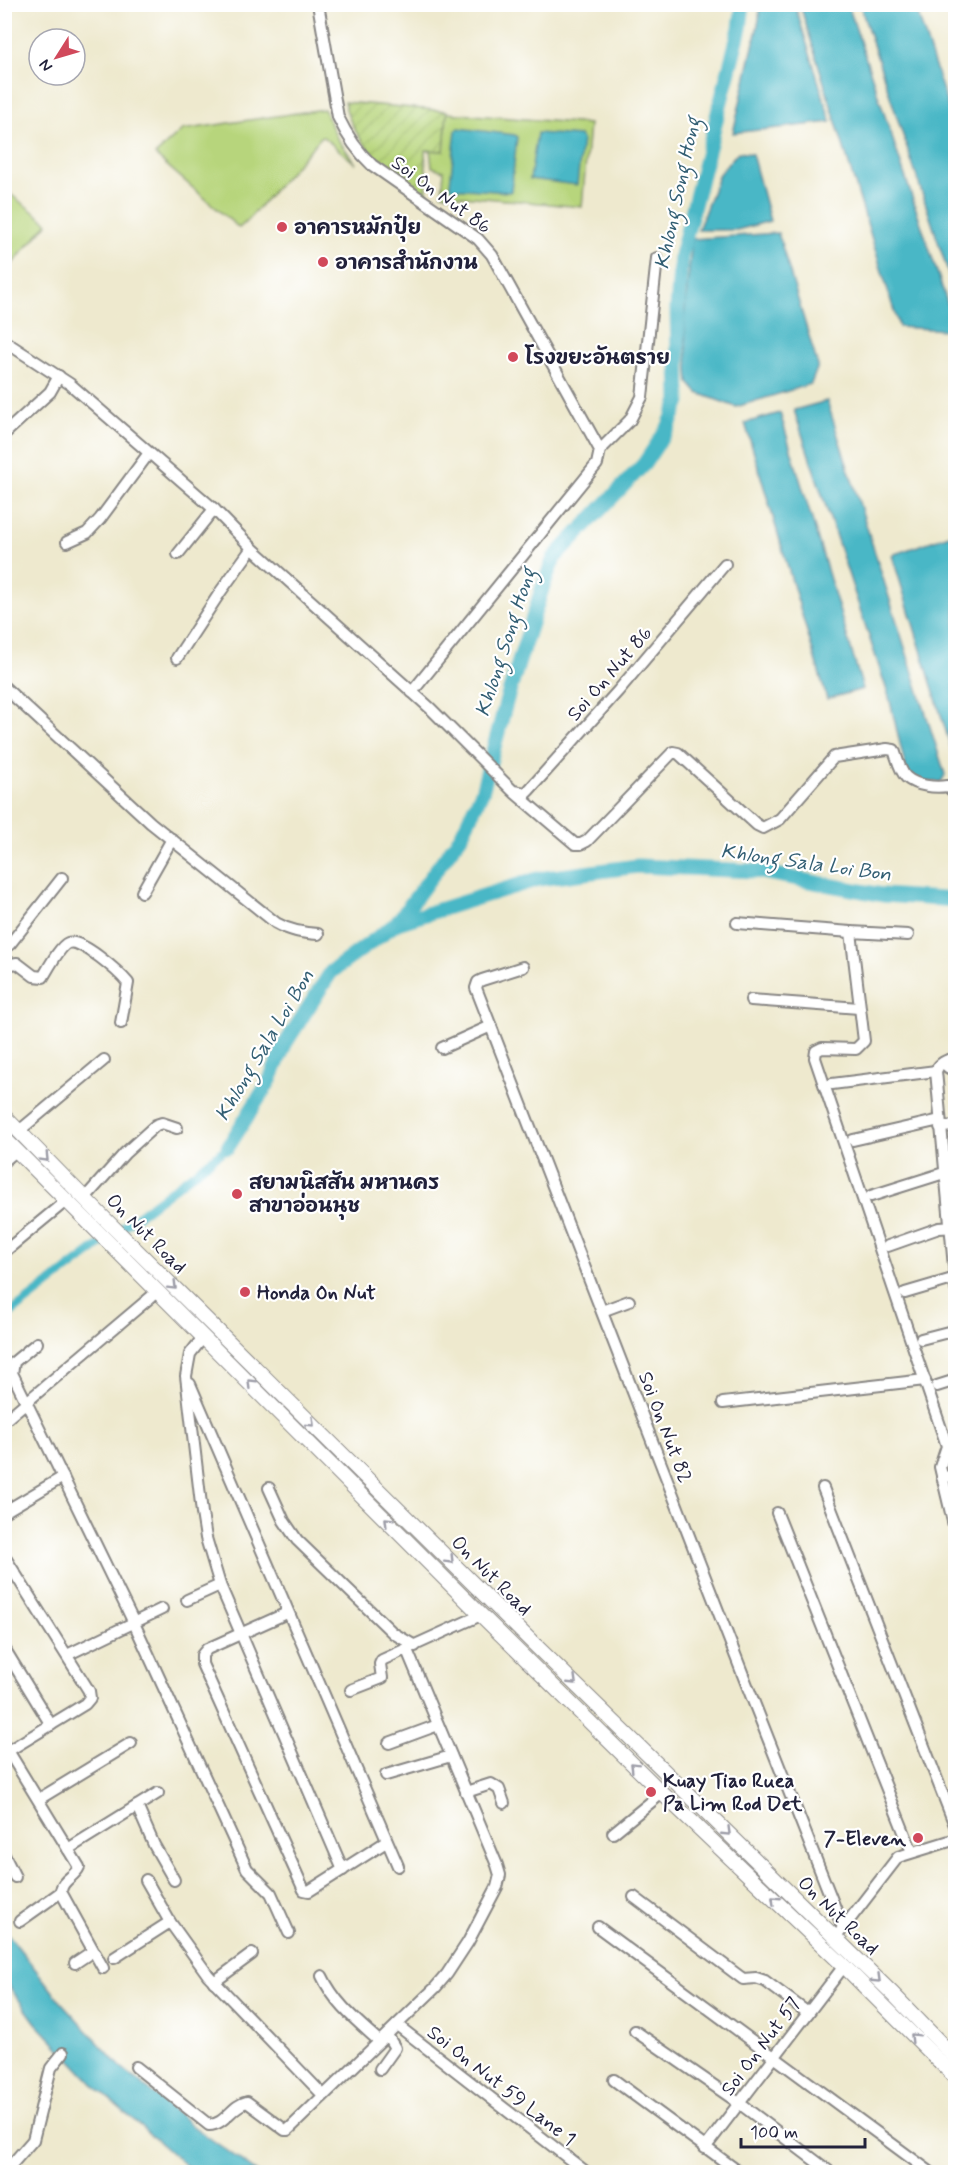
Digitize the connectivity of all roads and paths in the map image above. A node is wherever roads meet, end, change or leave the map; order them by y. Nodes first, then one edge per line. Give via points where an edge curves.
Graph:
1 (318, 4) edge
2 (657, 258) dead end
3 (4, 341) edge
4 (59, 376) junction
5 (4, 434) edge
6 (600, 450) junction
7 (150, 453) junction
8 (214, 509) junction
9 (67, 542) dead end
10 (252, 548) junction
11 (178, 554) dead end
12 (724, 564) dead end
13 (177, 658) dead end
14 (4, 687) edge
15 (412, 692) junction
16 (513, 791) junction
17 (956, 794) edge
18 (172, 839) junction
19 (62, 878) dead end
20 (142, 892) dead end
21 (737, 923) dead end
22 (850, 932) junction
23 (318, 934) dead end
24 (908, 935) dead end
25 (4, 948) edge
26 (523, 967) dead end
27 (4, 970) edge
28 (751, 1000) dead end
29 (859, 1008) junction
30 (122, 1023) dead end
31 (491, 1026) junction
32 (442, 1048) dead end
33 (956, 1059) edge
34 (104, 1060) dead end
35 (939, 1067) junction
36 (956, 1068) edge
37 (832, 1084) dead end
38 (4, 1116) edge
39 (940, 1124) junction
40 (956, 1126) edge
41 (177, 1128) dead end
42 (19, 1131) junction
43 (4, 1138) edge
44 (853, 1140) dead end
45 (17, 1150) junction
46 (4, 1161) edge
47 (948, 1177) edge
48 (872, 1196) dead end
49 (85, 1198) junction
50 (67, 1200) junction
51 (96, 1220) junction
52 (953, 1228) edge
53 (888, 1246) dead end
54 (4, 1252) edge
55 (955, 1278) edge
56 (956, 1289) edge
57 (158, 1291) junction
58 (906, 1293) dead end
59 (629, 1301) dead end
60 (602, 1311) junction
61 (956, 1329) edge
62 (204, 1336) junction
63 (921, 1339) dead end
64 (37, 1343) dead end
65 (186, 1376) junction
66 (925, 1380) junction
67 (956, 1380) edge
68 (937, 1386) dead end
69 (27, 1403) junction
70 (723, 1403) dead end
71 (4, 1421) edge
72 (956, 1476) edge
73 (942, 1477) junction
74 (63, 1478) junction
75 (269, 1488) dead end
76 (823, 1488) dead end
77 (952, 1504) edge
78 (4, 1512) edge
79 (777, 1513) dead end
80 (954, 1518) edge
81 (956, 1534) edge
82 (4, 1556) edge
83 (220, 1585) junction
84 (187, 1600) dead end
85 (162, 1609) dead end
86 (287, 1613) junction
87 (481, 1615) junction
88 (134, 1623) junction
89 (241, 1633) junction
90 (530, 1640) junction
91 (4, 1648) edge
92 (411, 1648) junction
93 (519, 1652) junction
94 (66, 1655) junction
95 (351, 1690) dead end
96 (51, 1725) junction
97 (438, 1725) junction
98 (131, 1743) dead end
99 (389, 1743) dead end
100 (6, 1748) edge
101 (451, 1756) junction
102 (386, 1775) dead end
103 (466, 1792) junction
104 (158, 1793) dead end
105 (662, 1793) junction
106 (39, 1799) junction
107 (504, 1803) dead end
108 (137, 1806) junction
109 (956, 1828) edge
110 (613, 1833) dead end
111 (956, 1839) edge
112 (386, 1842) junction
113 (68, 1849) junction
114 (912, 1852) junction
115 (4, 1855) edge
116 (398, 1866) dead end
117 (344, 1870) junction
118 (15, 1876) dead end
119 (146, 1880) dead end
120 (174, 1880) dead end
121 (61, 1892) junction
122 (634, 1897) dead end
123 (20, 1921) dead end
124 (170, 1922) junction
125 (598, 1926) dead end
126 (289, 1933) dead end
127 (839, 1933) junction
128 (93, 1951) junction
129 (252, 1954) dead end
130 (114, 1958) dead end
131 (75, 1963) dead end
132 (844, 1966) junction
133 (103, 1968) dead end
134 (322, 1976) dead end
135 (212, 1979) junction
136 (808, 2013) junction
137 (397, 2025) junction
138 (635, 2031) dead end
139 (383, 2038) junction
140 (63, 2054) dead end
141 (954, 2054) edge
142 (774, 2057) junction
143 (136, 2067) dead end
144 (380, 2069) dead end
145 (956, 2078) edge
146 (614, 2080) dead end
147 (323, 2095) junction
148 (739, 2103) junction
149 (705, 2148) junction
150 (915, 2168) edge
151 (5, 2172) edge
152 (586, 2172) edge
153 (739, 2172) edge
154 (830, 2172) edge
155 (930, 2172) edge

1 - 6 street, Soi On Nut 86 via 338,117 345,131 372,165 478,239 492,255
2 - 6 street via 642,397 630,420
3 - 4 street
4 - 5 street via 50,392
4 - 7 street
6 - 15 street via 597,464
7 - 8 street
7 - 9 street via 87,533
8 - 10 street
8 - 11 street
10 - 13 street
10 - 15 street
12 - 16 street, Soi On Nut 86 via 529,790
14 - 18 street
15 - 16 street
16 - 17 street via 575,844 587,841 673,753 678,753 763,828 780,819 834,757 894,750 904,776 937,788 948,786
18 - 20 street
18 - 23 street via 276,923 299,933
19 - 25 street
21 - 22 street
22 - 24 street
22 - 29 street
26 - 31 street, Soi On Nut 82 via 478,982 476,988
27 - 30 street via 17,963 34,976 43,977 64,946 79,943 128,983
28 - 29 street
29 - 66 street via 864,1041 861,1046 822,1048 816,1051 815,1058
31 - 32 street
31 - 60 street, Soi On Nut 82
33 - 35 street via 948,1059
34 - 42 street
35 - 36 street
35 - 37 street
35 - 39 street
38 - 42 main road, On Nut Road
39 - 40 street
39 - 44 street
39 - 47 street
41 - 49 street via 156,1125
42 -> 49 main road, On Nut Road
43 - 45 main road, On Nut Road
45 - 46 street
45 - 50 main road, On Nut Road
47 - 48 street
47 - 52 street
49 - 51 main road, On Nut Road
50 - 51 main road, On Nut Road
50 - 54 street
51 - 57 main road, On Nut Road via 121,1257
51 -> 90 main road, On Nut Road via 132,1244
52 - 53 street via 939,1228
52 - 55 street
55 - 56 street
55 - 58 street
57 - 62 main road, On Nut Road
57 - 69 street
59 - 60 street
60 - 127 street, Soi On Nut 82
61 - 63 street
62 - 65 street via 190,1354
87 -> 62 main road, On Nut Road
64 - 69 street via 11,1368
65 - 83 street via 201,1514
65 - 86 street
66 - 70 street
66 - 73 street via 947,1446 939,1467
67 - 68 street
69 - 71 street
69 - 74 street
72 - 73 street
73 - 77 street
74 - 78 street
74 - 88 street
75 - 92 street via 297,1540
76 - 109 street
77 - 80 street
79 - 114 street
80 - 81 street
82 - 94 street
83 - 84 street
83 - 89 street
85 - 88 street
86 - 89 street
86 - 112 street
87 - 92 street
87 - 93 main road, On Nut Road
88 - 94 street
88 - 126 street via 247,1869 271,1893
89 - 117 street
89 - 117 street via 207,1649 202,1664 300,1885 309,1891
90 - 93 main road
90 -> 127 main road, On Nut Road
91 - 96 street
92 - 95 street via 382,1660 382,1678
92 - 97 street
105 -> 93 main road, On Nut Road
94 - 96 street via 90,1698
96 - 100 street
97 - 99 street
97 - 101 street
98 - 106 street
100 - 106 street
101 - 102 street
101 - 103 street
103 - 107 street via 491,1784 500,1789
103 - 137 street via 497,1864 497,1887 447,1974
104 - 108 street
105 - 110 street
132 -> 105 main road, On Nut Road
106 - 113 street
108 - 113 street
108 - 120 street
111 - 114 street
112 - 116 street
112 - 117 street
113 - 121 street via 79,1867
114 - 127 street via 891,1863
115 - 118 street
119 - 124 street
121 - 123 street
121 - 128 street
122 - 136 street via 743,1978 765,1981
124 - 130 street
124 - 135 street
125 - 142 street
127 -> 141 main road, On Nut Road
128 - 131 street
128 - 133 street
129 - 135 street
132 - 136 street, Soi On Nut 57
145 -> 132 main road, On Nut Road
134 - 139 street via 339,2005
135 - 147 street
136 - 142 street, Soi On Nut 57
137 - 139 street
137 - 152 street, Soi On Nut 59 Lane 1
138 - 148 street
139 - 144 street via 395,2048
139 - 147 street
140 - 151 street via 51,2068 33,2140
142 - 148 street, Soi On Nut 57
142 - 150 street
143 - 147 street via 209,2125 219,2123 247,2102 288,2130
146 - 149 street
148 - 149 street, Soi On Nut 57
148 - 154 street
149 - 153 street
150 - 155 street

